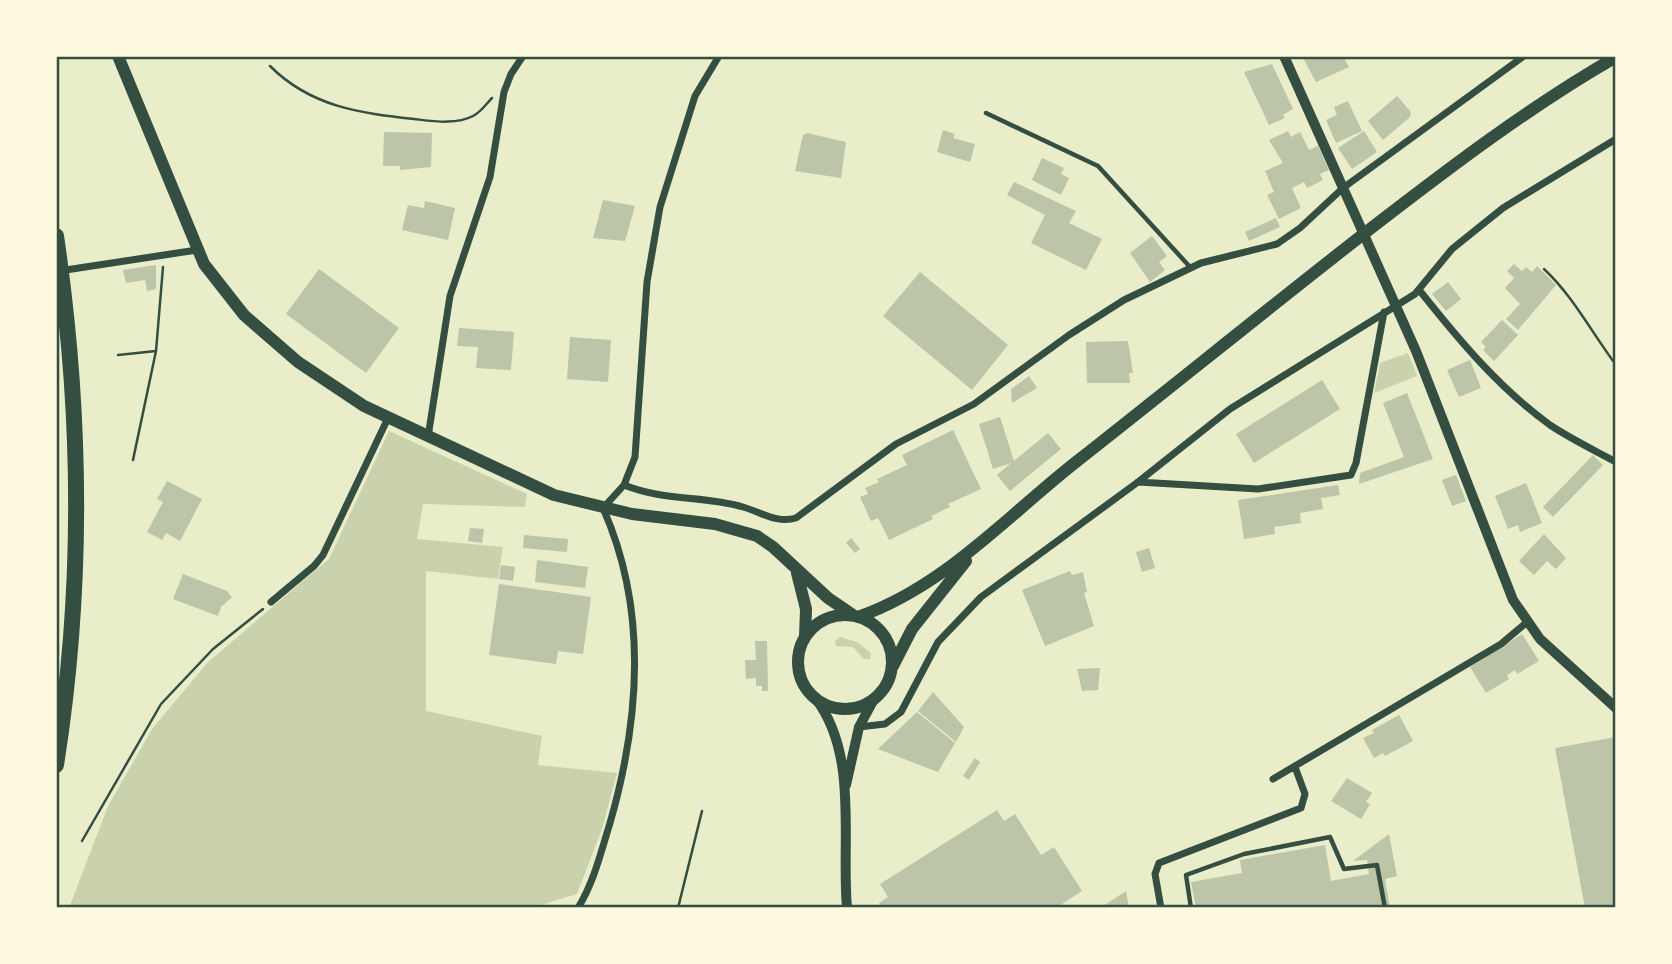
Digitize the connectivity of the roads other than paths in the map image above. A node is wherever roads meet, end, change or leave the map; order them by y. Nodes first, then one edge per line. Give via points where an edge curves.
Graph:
1 (118, 56) edge
2 (523, 56) edge
3 (719, 56) edge
4 (1284, 56) edge
5 (1524, 56) edge
6 (1616, 57) edge
7 (986, 113) dead end
8 (1616, 139) edge
9 (1345, 192) junction
10 (56, 236) edge
11 (197, 250) junction
12 (1190, 267) junction
13 (56, 271) edge
14 (1420, 290) junction
15 (1395, 305) junction
16 (1384, 312) junction
17 (388, 418) junction
18 (428, 438) junction
19 (1616, 462) edge
20 (1138, 482) junction
21 (624, 485) junction
22 (603, 508) junction
23 (982, 542) junction
24 (795, 570) junction
25 (271, 602) road end
26 (855, 616) junction
27 (1526, 623) junction
28 (805, 637) junction
29 (892, 670) junction
30 (816, 699) junction
31 (873, 701) junction
32 (1616, 708) edge
33 (859, 727) junction
34 (56, 765) edge
35 (1295, 767) junction
36 (1273, 779) dead end
37 (845, 795) junction
38 (578, 908) edge
39 (847, 908) edge
40 (1161, 908) edge
41 (1191, 908) edge
42 (1385, 908) edge

1 - 11 main road
2 - 18 street via 508,79 490,177 450,296
3 - 21 street via 695,96 660,207 647,282 637,446
4 - 9 street
5 - 9 street
6 - 23 main road via 1535,107 1438,177 1046,486
7 - 12 lane via 1098,166
8 - 14 street via 1486,220 1446,255
9 - 12 street via 1277,244
9 - 15 street
10 - 34 highway via 72,360 78,485 75,610
11 - 13 street
11 - 17 main road via 230,301 278,346 334,388
12 - 21 street via 1096,318 974,404 896,444 796,518 779,519 718,501 659,497
14 - 15 street
14 - 19 street via 1476,360 1533,411
15 - 16 street
15 - 27 street via 1507,587
16 - 20 street via 1252,394
16 - 20 street via 1351,475 1258,489
17 - 18 main road
17 - 25 street via 323,555
18 - 22 main road via 545,491
20 - 33 street via 967,608 938,642 901,712 885,724
21 - 22 street
22 - 24 main road via 746,531 773,547
22 - 38 street via 622,553 630,588 634,703 623,777 593,879
23 - 26 main road via 902,599
23 - 29 main road via 912,629
24 - 26 main road
24 - 28 main road via 806,609
26 - 28 main road via 825,619
26 - 29 main road via 873,624 886,640
27 - 32 street
27 - 35 street via 1501,644
28 - 30 main road via 798,663 806,689
29 - 31 main road
30 - 31 main road via 844,709
30 - 37 street via 835,734
31 - 33 street
33 - 37 street
35 - 36 street
35 - 40 street via 1305,794 1301,808 1159,863 1155,874
37 - 39 street
41 - 42 lane via 1186,875 1244,854 1330,837 1344,869 1377,865

